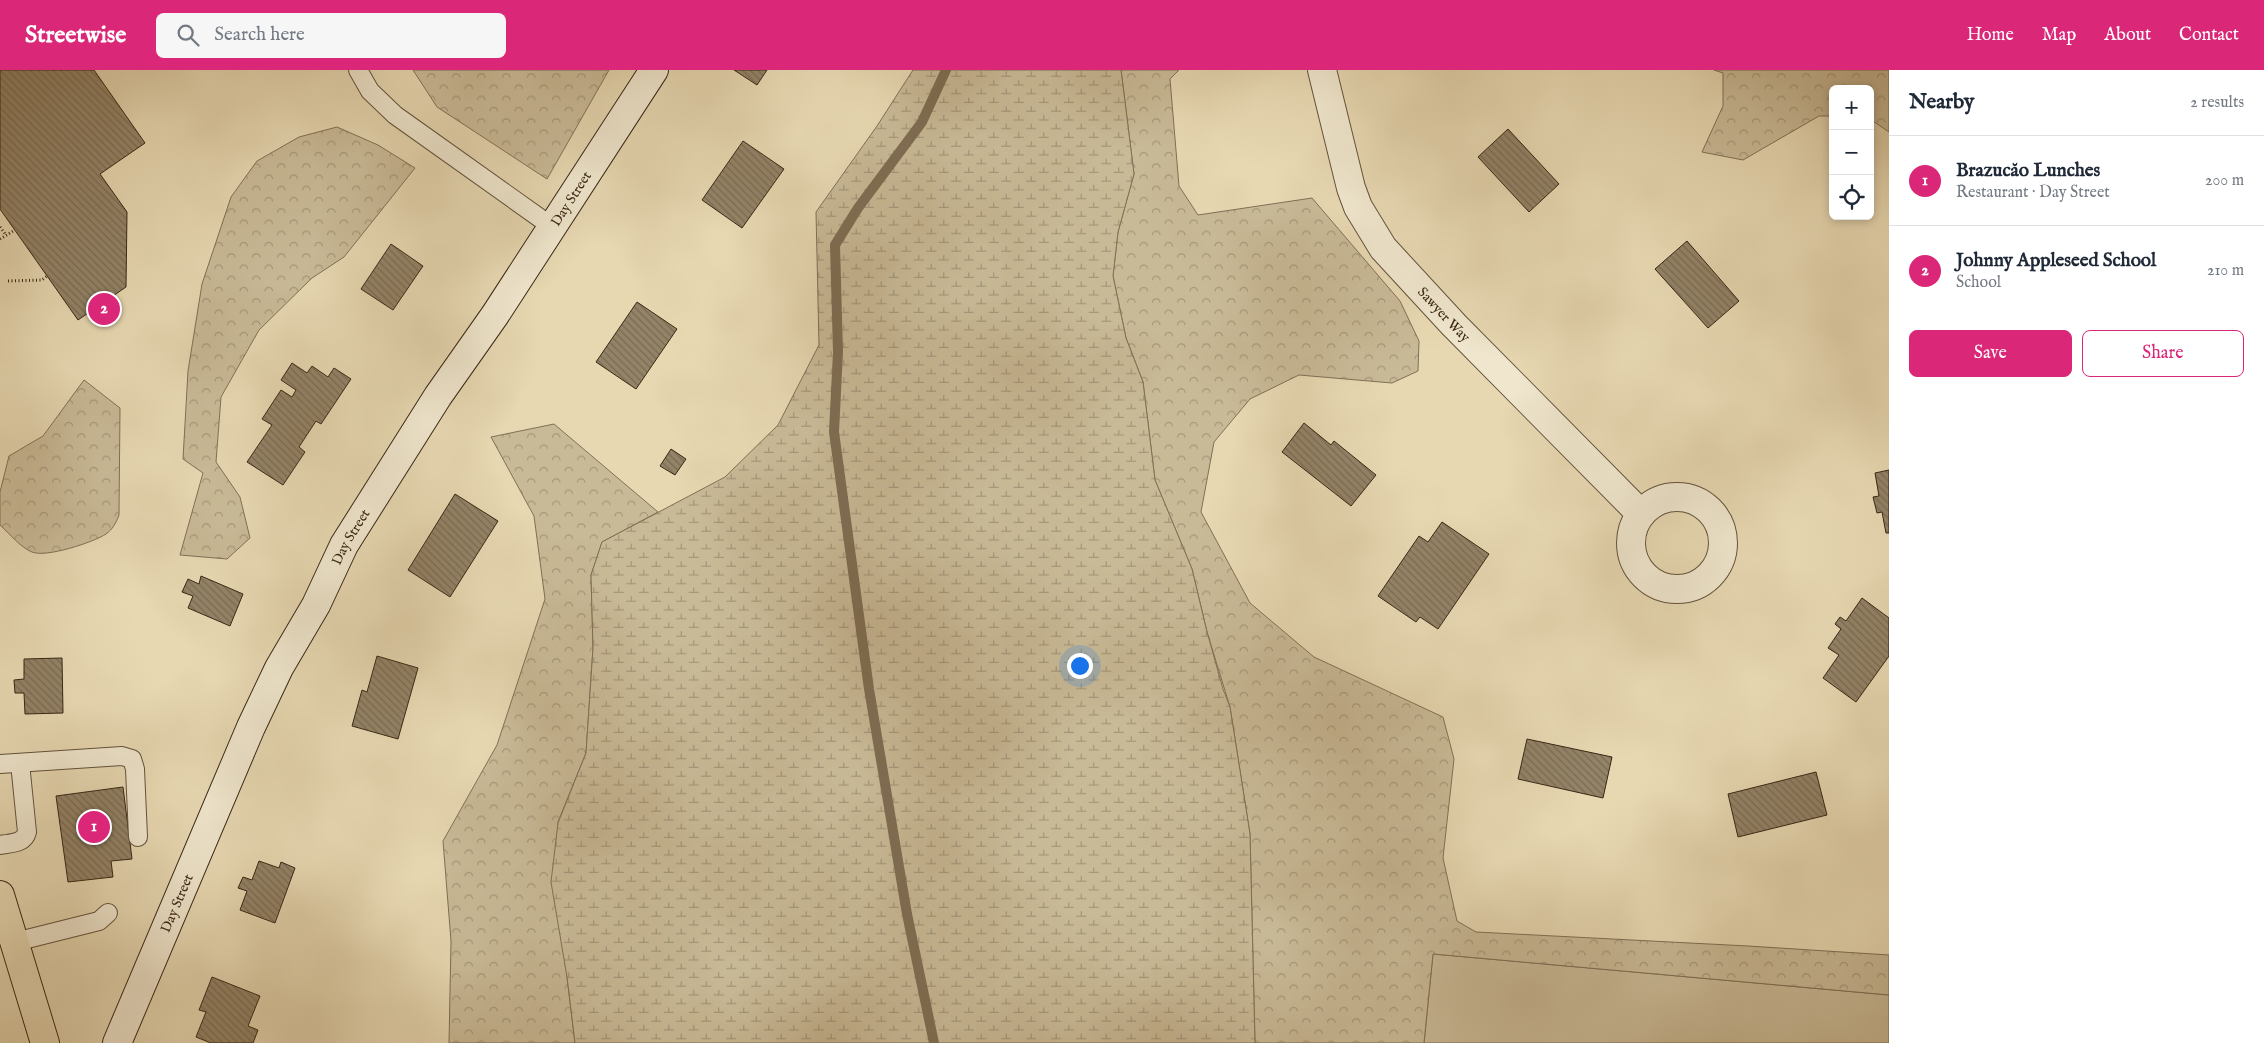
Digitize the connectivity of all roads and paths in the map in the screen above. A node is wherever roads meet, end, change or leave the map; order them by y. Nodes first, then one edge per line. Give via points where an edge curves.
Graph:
1 (358, 70) edge
2 (654, 70) edge
3 (1322, 70) edge
4 (552, 226) junction
5 (0, 227) edge
6 (15, 230) dead end
7 (6, 235) junction
8 (0, 239) edge
9 (47, 276) dead end
10 (8, 281) dead end
11 (1641, 514) dead end
12 (20, 763) junction
13 (0, 764) edge
14 (138, 837) dead end
15 (0, 845) edge
16 (0, 895) edge
17 (108, 913) dead end
18 (15, 942) junction
19 (45, 1043) edge
20 (117, 1043) edge

1 - 4 lane via 370,91 395,115
2 - 4 main road, Day Street
3 - 11 main road, Sawyer Way via 1351,188 1361,214 1383,248 1460,332
4 - 20 main road, Day Street via 438,396 344,545 316,605 279,668 251,726
5 - 7 path
6 - 7 path
7 - 8 path
9 - 10 path via 42,280
12 - 13 lane
12 - 14 lane via 122,756 132,759
12 - 15 lane via 27,832 23,840
16 - 18 main road
17 - 18 lane via 99,921
18 - 19 main road

